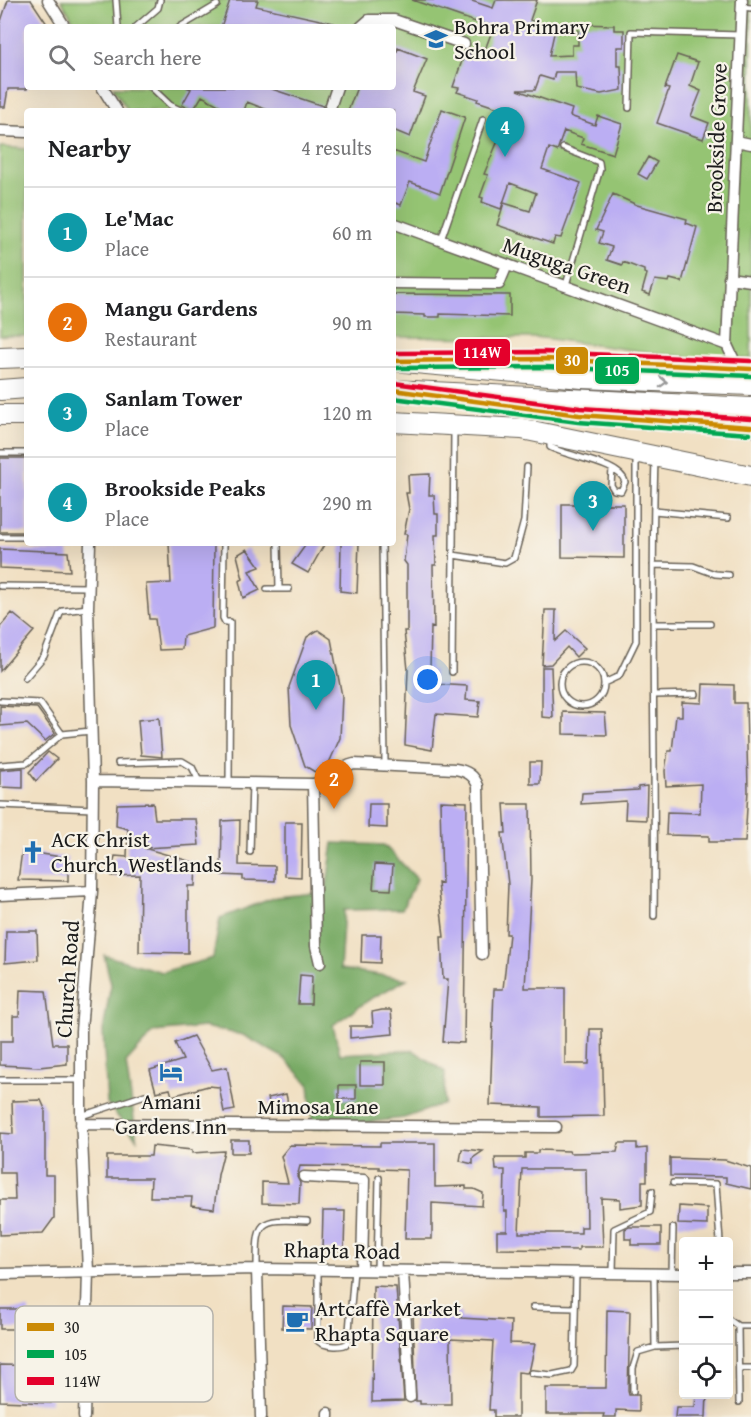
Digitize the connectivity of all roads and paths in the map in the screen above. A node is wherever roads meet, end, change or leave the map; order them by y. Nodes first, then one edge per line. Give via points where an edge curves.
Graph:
1 (48, 0) edge
2 (116, 0) edge
3 (160, 0) edge
4 (217, 5) dead end
5 (745, 5) edge
6 (63, 24) edge
7 (118, 24) edge
8 (139, 24) edge
9 (185, 24) edge
10 (364, 24) edge
11 (740, 35) junction
12 (464, 44) dead end
13 (104, 90) edge
14 (154, 90) edge
15 (336, 90) edge
16 (115, 108) edge
17 (176, 108) edge
18 (330, 108) edge
19 (629, 108) dead end
20 (483, 119) dead end
21 (0, 130) edge
22 (24, 132) edge
23 (736, 141) junction
24 (751, 144) edge
25 (563, 148) dead end
26 (396, 225) edge
27 (440, 242) junction
28 (507, 265) junction
29 (729, 278) junction
30 (751, 281) edge
31 (396, 283) edge
32 (566, 285) junction
33 (728, 349) junction
34 (24, 357) edge
35 (0, 358) edge
36 (396, 361) edge
37 (396, 361) edge
38 (706, 368) junction
39 (750, 375) edge
40 (24, 388) edge
41 (0, 390) edge
42 (396, 390) edge
43 (418, 392) junction
44 (751, 408) edge
45 (0, 415) edge
46 (24, 415) edge
47 (396, 423) edge
48 (454, 424) junction
49 (751, 426) edge
50 (551, 435) junction
51 (0, 453) edge
52 (24, 453) edge
53 (645, 453) junction
54 (527, 467) dead end
55 (612, 469) dead end
56 (751, 477) edge
57 (654, 512) junction
58 (728, 518) dead end
59 (0, 537) edge
60 (24, 537) edge
61 (90, 546) edge
62 (224, 546) edge
63 (278, 546) edge
64 (382, 546) edge
65 (453, 555) junction
66 (653, 566) junction
67 (729, 575) dead end
68 (0, 586) edge
69 (88, 587) junction
70 (279, 589) junction
71 (290, 589) dead end
72 (267, 590) dead end
73 (88, 608) junction
74 (654, 624) junction
75 (711, 624) dead end
76 (452, 672) dead end
77 (25, 678) dead end
78 (604, 683) junction
79 (696, 694) dead end
80 (655, 695) junction
81 (0, 701) edge
82 (91, 731) junction
83 (62, 734) junction
84 (118, 763) dead end
85 (385, 764) junction
86 (0, 765) edge
87 (93, 781) junction
88 (229, 782) junction
89 (200, 783) junction
90 (252, 783) junction
91 (314, 784) junction
92 (0, 805) edge
93 (93, 809) junction
94 (250, 852) dead end
95 (92, 891) junction
96 (0, 895) edge
97 (654, 916) dead end
98 (482, 954) dead end
99 (320, 963) dead end
100 (0, 1080) edge
101 (81, 1080) junction
102 (145, 1095) dead end
103 (81, 1120) junction
104 (556, 1127) dead end
105 (304, 1177) dead end
106 (379, 1178) dead end
107 (673, 1183) dead end
108 (652, 1191) dead end
109 (307, 1221) dead end
110 (673, 1228) dead end
111 (720, 1237) edge
112 (256, 1269) junction
113 (318, 1270) junction
114 (358, 1270) junction
115 (377, 1270) junction
116 (403, 1270) junction
117 (88, 1271) junction
118 (733, 1273) edge
119 (751, 1273) edge
120 (0, 1274) edge
121 (576, 1274) junction
122 (613, 1274) junction
123 (654, 1274) junction
124 (678, 1274) edge
125 (87, 1306) edge
126 (533, 1307) dead end
127 (575, 1308) junction
128 (733, 1323) edge
129 (738, 1326) junction
130 (751, 1326) edge
131 (679, 1346) edge
132 (655, 1347) junction
133 (739, 1368) junction
134 (751, 1368) edge
135 (532, 1373) dead end
136 (633, 1391) dead end
137 (410, 1397) dead end
138 (84, 1402) edge
139 (739, 1402) dead end
140 (84, 1417) edge
141 (261, 1417) edge

1 - 6 street
2 - 7 lane
3 - 8 lane via 158,8
4 - 9 lane
5 - 11 street, Brookside Grove
10 - 12 street via 369,20 394,20
11 - 19 lane via 631,32
11 - 23 street, Brookside Grove
13 - 16 street
14 - 17 lane
15 - 18 street
20 - 27 lane
21 - 22 street
23 - 24 street
23 - 29 street, Brookside Grove
25 - 32 lane via 599,162 600,169
26 - 27 street, Muguga Green
27 - 28 street, Muguga Green
28 - 31 street via 499,284
28 - 32 street, Muguga Green
29 - 30 street
29 - 33 street, Brookside Grove
32 - 33 street, Muguga Green
33 - 38 street via 726,358
33 - 39 street
34 - 35 highway
36 - 38 highway via 545,359
37 -> 39 highway via 582,378
38 - 39 highway
40 - 41 highway
42 - 43 highway
43 - 44 highway
43 - 49 highway via 579,415
45 - 46 highway
47 - 48 highway
48 - 50 highway
48 - 65 lane
50 - 53 highway
50 - 55 lane via 550,447
51 - 52 lane
53 - 56 highway
53 - 57 lane
53 - 78 lane via 636,641 619,676
54 - 65 lane via 524,521 514,558 505,563
57 - 58 lane
57 - 66 lane
59 - 60 lane
61 - 69 street, Church Road
62 - 88 lane via 223,618 230,622
63 - 70 lane
64 - 85 lane
65 - 76 lane
66 - 67 lane via 693,566
66 - 74 lane
68 - 69 lane
69 - 73 street, Church Road
70 - 71 lane
70 - 72 lane
73 - 77 lane via 60,614 44,656
73 - 82 street, Church Road
74 - 75 lane
74 - 80 lane
78 - 78 lane via 600,697 584,706 566,701 559,683 568,666 580,662 598,668
79 - 80 lane
80 - 97 lane
81 - 83 lane via 40,703
82 - 83 lane
82 - 87 street, Church Road
83 - 86 lane via 27,763
84 - 89 lane via 182,761 192,767
85 - 91 street via 341,767 324,783
85 - 98 street via 455,769 475,779
87 - 89 street
87 - 93 street, Church Road
88 - 89 street
88 - 90 street
90 - 91 street
90 - 94 lane
91 - 99 street via 316,946
92 - 93 lane
93 - 95 street, Church Road
95 - 96 street
95 - 101 street, Church Road
100 - 101 lane
101 - 103 street, Church Road
102 - 103 lane
103 - 104 street, Mimosa Lane
103 - 117 street, Church Road
105 - 114 street via 364,1180
106 - 115 lane
107 - 111 lane via 716,1184
108 - 122 lane via 650,1212 614,1229
109 - 112 lane via 263,1224 256,1233
110 - 124 lane
112 - 113 street, Rhapta Road
112 - 117 street, Rhapta Road
112 - 141 street
113 - 114 street, Rhapta Road
113 - 114 lane via 318,1343 343,1346 348,1343
114 - 115 street, Rhapta Road
115 - 116 street, Rhapta Road
116 - 121 street, Rhapta Road
116 - 137 street
117 - 120 street, Rhapta Road
117 - 125 street, Church Road
118 - 119 street
121 - 122 street, Rhapta Road
121 - 127 lane
122 - 123 street, Rhapta Road
123 - 124 street, Rhapta Road
123 - 132 lane
126 - 127 lane
127 - 135 lane via 576,1358 571,1371 552,1375
128 - 129 lane
129 - 130 lane
129 - 133 lane
131 - 132 lane
132 - 136 lane via 639,1352 635,1359
133 - 134 lane
133 - 139 lane
138 - 140 street, Church Road

